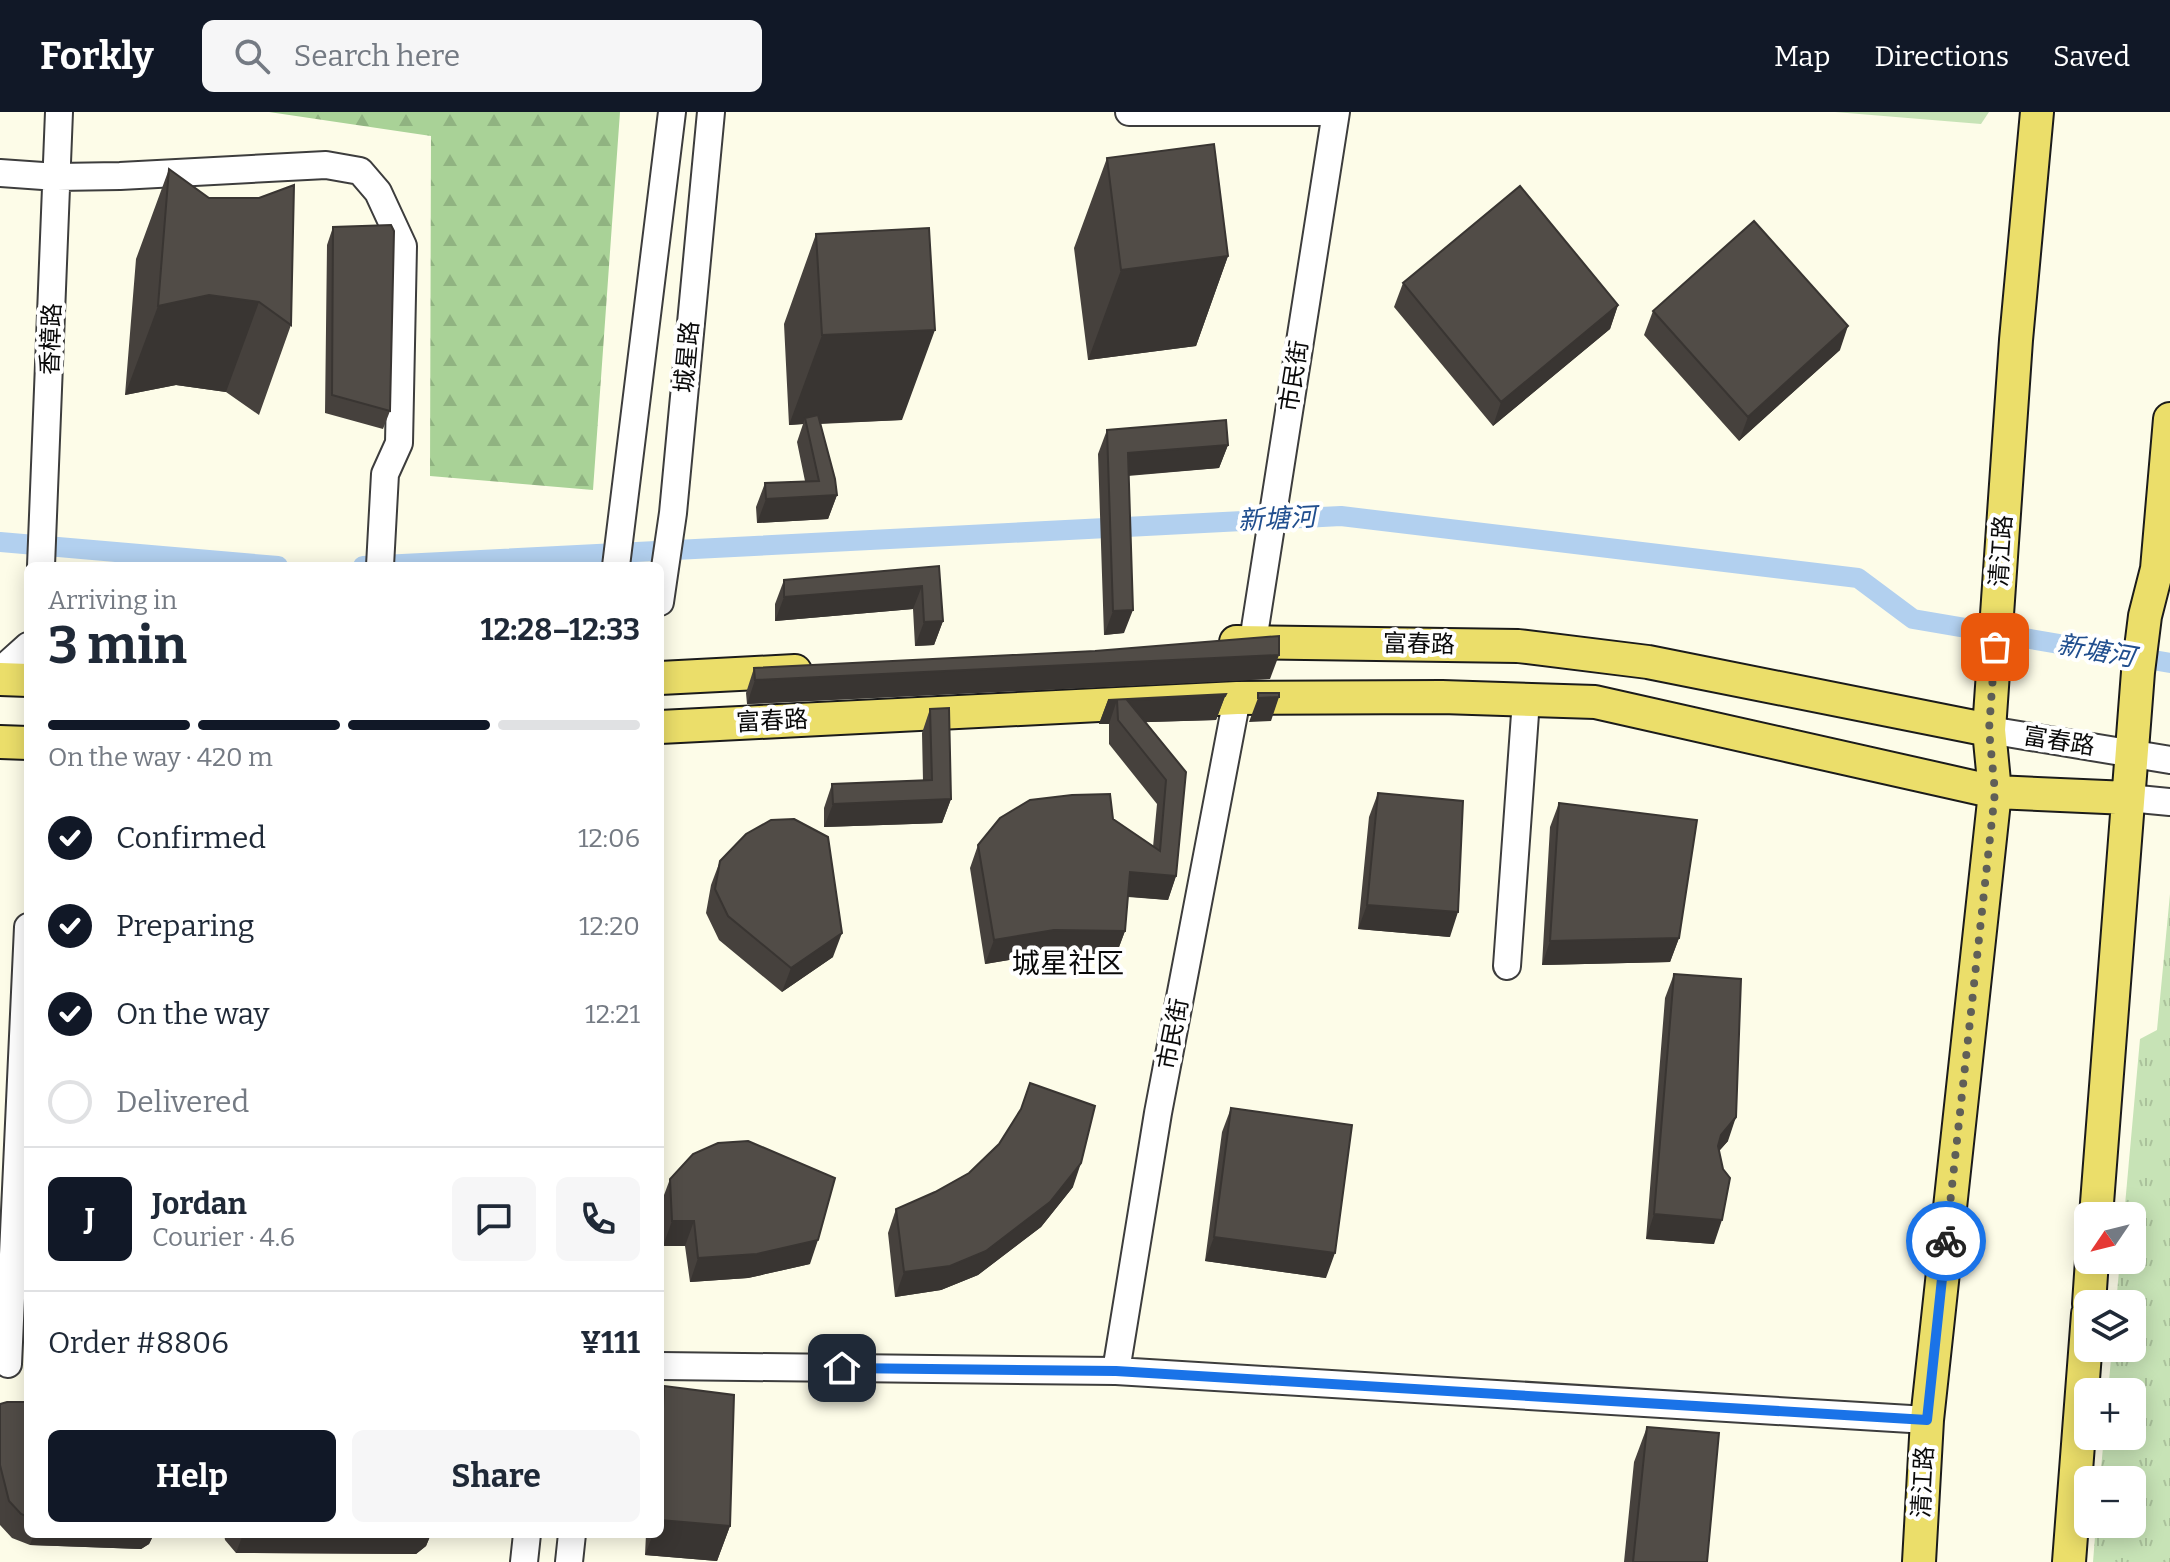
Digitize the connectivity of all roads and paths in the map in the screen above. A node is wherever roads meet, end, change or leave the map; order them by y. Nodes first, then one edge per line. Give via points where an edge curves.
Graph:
1 (59, 112) edge
2 (709, 112) edge
3 (1129, 112) edge
4 (1336, 112) edge
5 (2037, 112) edge
6 (672, 113) edge
7 (0, 173) edge
8 (57, 177) junction
9 (2170, 419) edge
10 (41, 562) edge
11 (380, 562) edge
12 (616, 562) edge
13 (664, 575) edge
14 (1253, 641) junction
15 (1207, 645) edge
16 (24, 650) edge
17 (818, 670) edge
18 (0, 671) edge
19 (664, 678) edge
20 (0, 679) edge
21 (24, 680) edge
22 (1237, 698) junction
23 (1526, 700) junction
24 (664, 727) edge
25 (1989, 730) junction
26 (0, 742) edge
27 (24, 743) edge
28 (2132, 753) junction
29 (2170, 760) edge
30 (1995, 792) junction
31 (2128, 798) junction
32 (2170, 802) edge
33 (1507, 966) dead end
34 (24, 1036) edge
35 (2097, 1202) edge
36 (2084, 1362) edge
37 (12, 1364) edge
38 (664, 1366) edge
39 (1116, 1371) junction
40 (1927, 1420) junction
41 (527, 1538) edge
42 (572, 1538) edge
43 (524, 1562) edge
44 (569, 1562) edge
45 (1919, 1562) edge
46 (2069, 1562) edge

1 - 8 street, 香樟路
2 - 6 street
2 - 13 street, 城星路
3 - 4 street
4 - 14 street, 市民街
5 - 25 main road, 清江路
6 - 12 street, 城星路
7 - 8 street
8 - 10 street, 香樟路
8 - 11 street via 326,165 360,171 378,192 403,246 399,443 385,474
9 - 28 main road via 2157,569 2145,616
14 - 15 main road, 富春路
14 - 25 main road, 富春路 via 1518,646 1648,662
16 - 18 street
17 - 19 main road, 富春路
20 - 21 main road
22 - 23 main road, 富春路
22 - 24 main road, 富春路
22 - 39 street, 市民街 via 1158,1113
23 - 30 main road, 富春路 via 1595,702
23 - 33 street
25 - 28 street, 富春路
25 - 30 main road, 清江路
26 - 27 main road
28 - 29 street, 富春路
28 - 31 main road
30 - 31 main road, 富春路
30 - 40 main road, 清江路
31 - 32 street, 富春路
31 - 35 main road
34 - 37 street
36 - 46 main road
38 - 39 street
39 - 40 street
40 - 45 main road, 清江路
41 - 43 street
42 - 44 street

